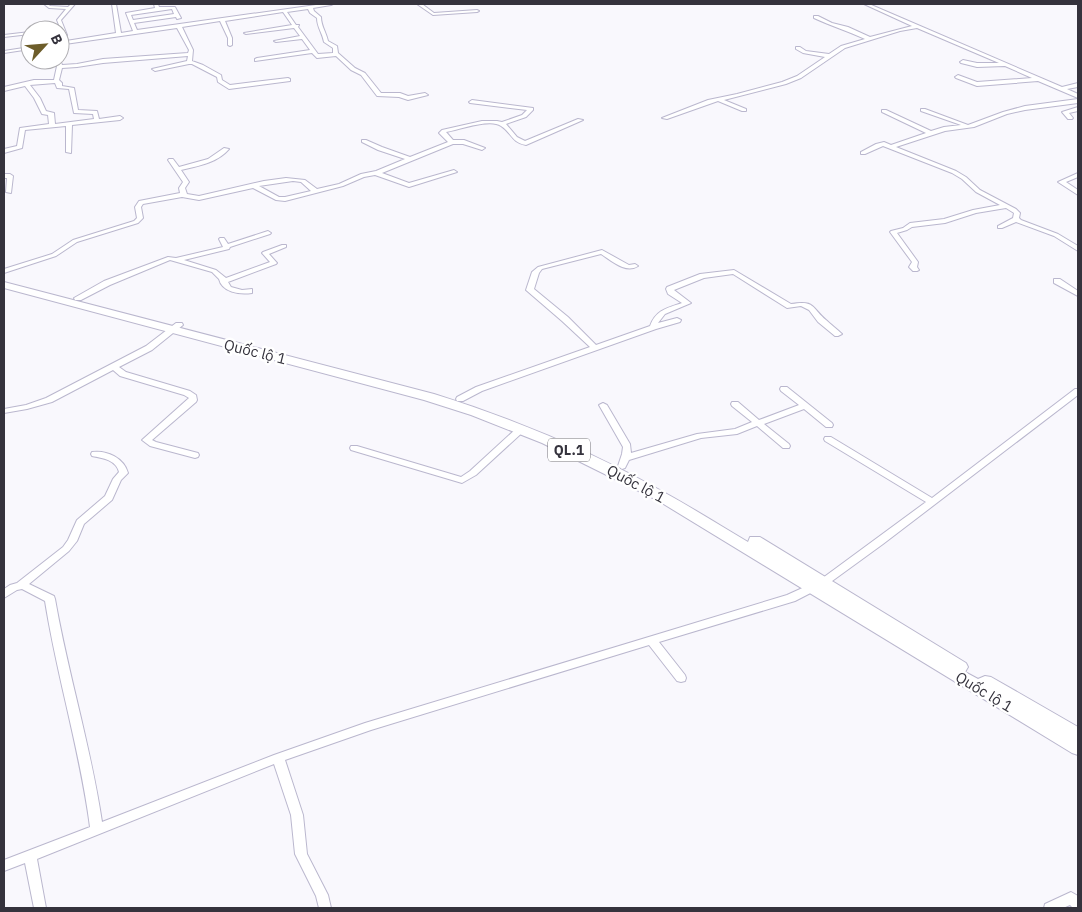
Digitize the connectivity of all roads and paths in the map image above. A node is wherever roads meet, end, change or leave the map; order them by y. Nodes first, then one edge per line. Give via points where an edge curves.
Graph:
1 (46, 4) edge
2 (114, 4) edge
3 (331, 4) edge
4 (419, 4) edge
5 (868, 4) edge
6 (72, 6) edge
7 (157, 6) edge
8 (310, 7) junction
9 (284, 11) junction
10 (476, 11) dead end
11 (177, 15) junction
12 (816, 17) dead end
13 (59, 20) edge
14 (222, 20) junction
15 (131, 22) junction
16 (182, 26) junction
17 (296, 26) junction
18 (922, 28) junction
19 (136, 33) junction
20 (246, 33) dead end
21 (20, 34) edge
22 (119, 35) junction
23 (4, 36) edge
24 (302, 37) junction
25 (870, 39) junction
26 (276, 41) dead end
27 (70, 42) edge
28 (230, 45) dead end
29 (798, 48) dead end
30 (20, 50) edge
31 (144, 51) dead end
32 (312, 51) junction
33 (4, 52) edge
34 (190, 54) junction
35 (337, 54) junction
36 (829, 56) junction
37 (146, 59) junction
38 (257, 60) dead end
39 (189, 62) junction
40 (963, 62) dead end
41 (70, 65) edge
42 (1008, 65) junction
43 (58, 70) edge
44 (958, 77) dead end
45 (1039, 79) junction
46 (288, 80) dead end
47 (56, 81) junction
48 (27, 84) junction
49 (1078, 85) edge
50 (4, 89) edge
51 (1061, 89) junction
52 (425, 95) dead end
53 (720, 101) junction
54 (472, 102) dead end
55 (1078, 102) edge
56 (744, 110) dead end
57 (923, 110) dead end
58 (75, 111) joint
59 (884, 111) dead end
60 (120, 118) dead end
61 (665, 118) dead end
62 (1070, 118) dead end
63 (580, 120) dead end
64 (97, 121) junction
65 (69, 124) junction
66 (502, 124) junction
67 (52, 125) junction
68 (966, 126) junction
69 (930, 133) junction
70 (364, 141) dead end
71 (452, 142) junction
72 (892, 146) junction
73 (226, 148) dead end
74 (482, 148) dead end
75 (4, 150) edge
76 (69, 152) dead end
77 (863, 153) dead end
78 (409, 159) junction
79 (171, 160) dead end
80 (178, 169) junction
81 (454, 172) dead end
82 (375, 174) junction
83 (1078, 175) edge
84 (4, 176) edge
85 (254, 186) junction
86 (315, 191) junction
87 (9, 192) dead end
88 (1078, 193) edge
89 (184, 196) junction
90 (1007, 206) junction
91 (1017, 219) junction
92 (1000, 226) dead end
93 (268, 233) dead end
94 (222, 239) dead end
95 (227, 246) junction
96 (284, 246) dead end
97 (1078, 250) edge
98 (179, 260) junction
99 (635, 266) dead end
100 (915, 270) dead end
101 (4, 271) edge
102 (4, 278) edge
103 (1057, 281) dead end
104 (223, 282) junction
105 (4, 285) edge
106 (249, 291) dead end
107 (1078, 294) edge
108 (78, 298) junction
109 (677, 320) dead end
110 (653, 327) junction
111 (175, 328) junction
112 (838, 334) dead end
113 (594, 347) junction
114 (114, 367) junction
115 (784, 389) dead end
116 (1078, 391) edge
117 (460, 399) junction
118 (734, 404) dead end
119 (603, 405) dead end
120 (805, 406) junction
121 (4, 411) edge
122 (758, 423) junction
123 (829, 425) dead end
124 (521, 429) junction
125 (828, 438) dead end
126 (786, 446) dead end
127 (354, 448) dead end
128 (95, 454) dead end
129 (195, 455) dead end
130 (624, 462) junction
131 (932, 502) junction
132 (818, 584) junction
133 (21, 585) junction
134 (4, 594) edge
135 (651, 640) junction
136 (681, 678) dead end
137 (1078, 735) edge
138 (1078, 748) edge
139 (278, 758) junction
140 (97, 830) junction
141 (30, 856) junction
142 (4, 866) edge
143 (1078, 904) edge
144 (40, 908) edge
145 (325, 908) edge
146 (1050, 908) edge

1 - 6 street via 49,7
2 - 22 street
3 - 8 street
4 - 10 street via 433,14
5 - 18 street
6 - 13 street
7 - 11 street via 173,8
7 - 15 street via 128,14
8 - 9 street
8 - 35 street via 319,17 325,41 335,47
9 - 14 street
9 - 17 street
11 - 15 street
11 - 16 street
12 - 25 street
14 - 16 street
14 - 28 street
15 - 19 street
16 - 19 street
16 - 34 street
17 - 20 street
17 - 24 street
18 - 25 street via 899,30
18 - 42 street
19 - 22 street
21 - 23 street
22 - 27 street
24 - 26 street
24 - 32 street
25 - 36 street via 842,46
29 - 36 street
30 - 33 street
31 - 37 street
32 - 35 street via 318,57
32 - 38 street
34 - 37 street
34 - 39 street
35 - 52 street via 352,70 365,76 380,96 408,98
36 - 53 street via 790,81
37 - 39 street via 156,71
37 - 41 street
39 - 46 street via 202,64 229,87
40 - 42 street
42 - 45 street
43 - 47 street
44 - 45 street via 977,84
45 - 51 street
47 - 48 street
47 - 58 street via 59,87 71,88
48 - 50 street
48 - 67 street via 44,113 52,114
49 - 51 street
51 - 55 street
53 - 56 street
53 - 61 street
54 - 66 street via 531,109 524,116
55 - 62 street via 1065,112
55 - 68 street via 1043,104
57 - 68 street
58 - 64 street via 94,111
59 - 69 street
60 - 64 street
63 - 66 street via 526,143 520,142
64 - 65 street
65 - 67 street
65 - 76 street
66 - 71 street via 487,122 442,132
67 - 75 street via 22,130 20,147
68 - 69 street
69 - 72 street
70 - 78 street
71 - 74 street
71 - 78 street
72 - 77 street via 880,144
72 - 90 street via 958,174 978,191
73 - 80 street via 222,154 209,160
78 - 82 street
79 - 80 street
80 - 89 street via 186,182 182,188
81 - 82 street via 409,185
82 - 86 street
83 - 88 street via 1061,182
84 - 87 street via 10,176
85 - 86 street via 279,200
85 - 86 street via 272,180 300,180
85 - 89 street via 200,197
89 - 101 street via 143,202 138,208 140,219 136,222
90 - 91 street via 1016,211
90 - 100 street via 945,221 910,225 893,232 915,262
91 - 92 street
91 - 97 street via 1056,235
93 - 95 street
94 - 95 street
95 - 98 street
96 - 104 street via 265,253 274,263
98 - 104 street via 214,272
98 - 108 street via 163,260
99 - 113 street via 628,267 602,252 540,268 536,272 529,290 565,318
102 - 108 highway, Quốc lộ 1 / QL.1
103 - 107 street
104 - 106 street via 228,288
105 - 111 highway, Quốc lộ 1 / QL.1
108 - 111 highway, Quốc lộ 1 / QL.1
109 - 110 street
110 - 112 street via 660,313 687,303 670,289 703,276 734,272 790,306 802,304 812,308
110 - 113 street
111 - 114 street via 149,348
111 - 117 highway, Quốc lộ 1 / QL.1
111 - 124 highway, Quốc lộ 1 / QL.1 via 420,394
113 - 117 street
114 - 121 street via 44,402
114 - 129 street via 123,374 193,396 193,400 146,440
115 - 120 street
116 - 131 street
117 - 130 highway, Quốc lộ 1 / QL.1
118 - 122 street
119 - 130 street via 626,443
120 - 122 street
120 - 123 street
122 - 126 street
122 - 130 street via 730,432 700,436
124 - 127 street via 462,480
124 - 132 highway, Quốc lộ 1 / QL.1 via 633,480
125 - 131 street
128 - 133 street via 110,456 124,473 117,479 109,498 80,522 71,544
130 - 132 highway, Quốc lộ 1 / QL.1
131 - 132 street
132 - 135 street via 783,601
132 - 137 highway, Quốc lộ 1 / QL.1
132 - 138 highway, Quốc lộ 1 / QL.1 via 938,665
133 - 134 street
133 - 140 street via 51,601 91,787
135 - 136 street
135 - 139 street via 368,726
139 - 140 street
139 - 145 street via 297,815 301,854 322,895
140 - 141 street
141 - 142 street
141 - 144 street
143 - 146 street via 1072,898

